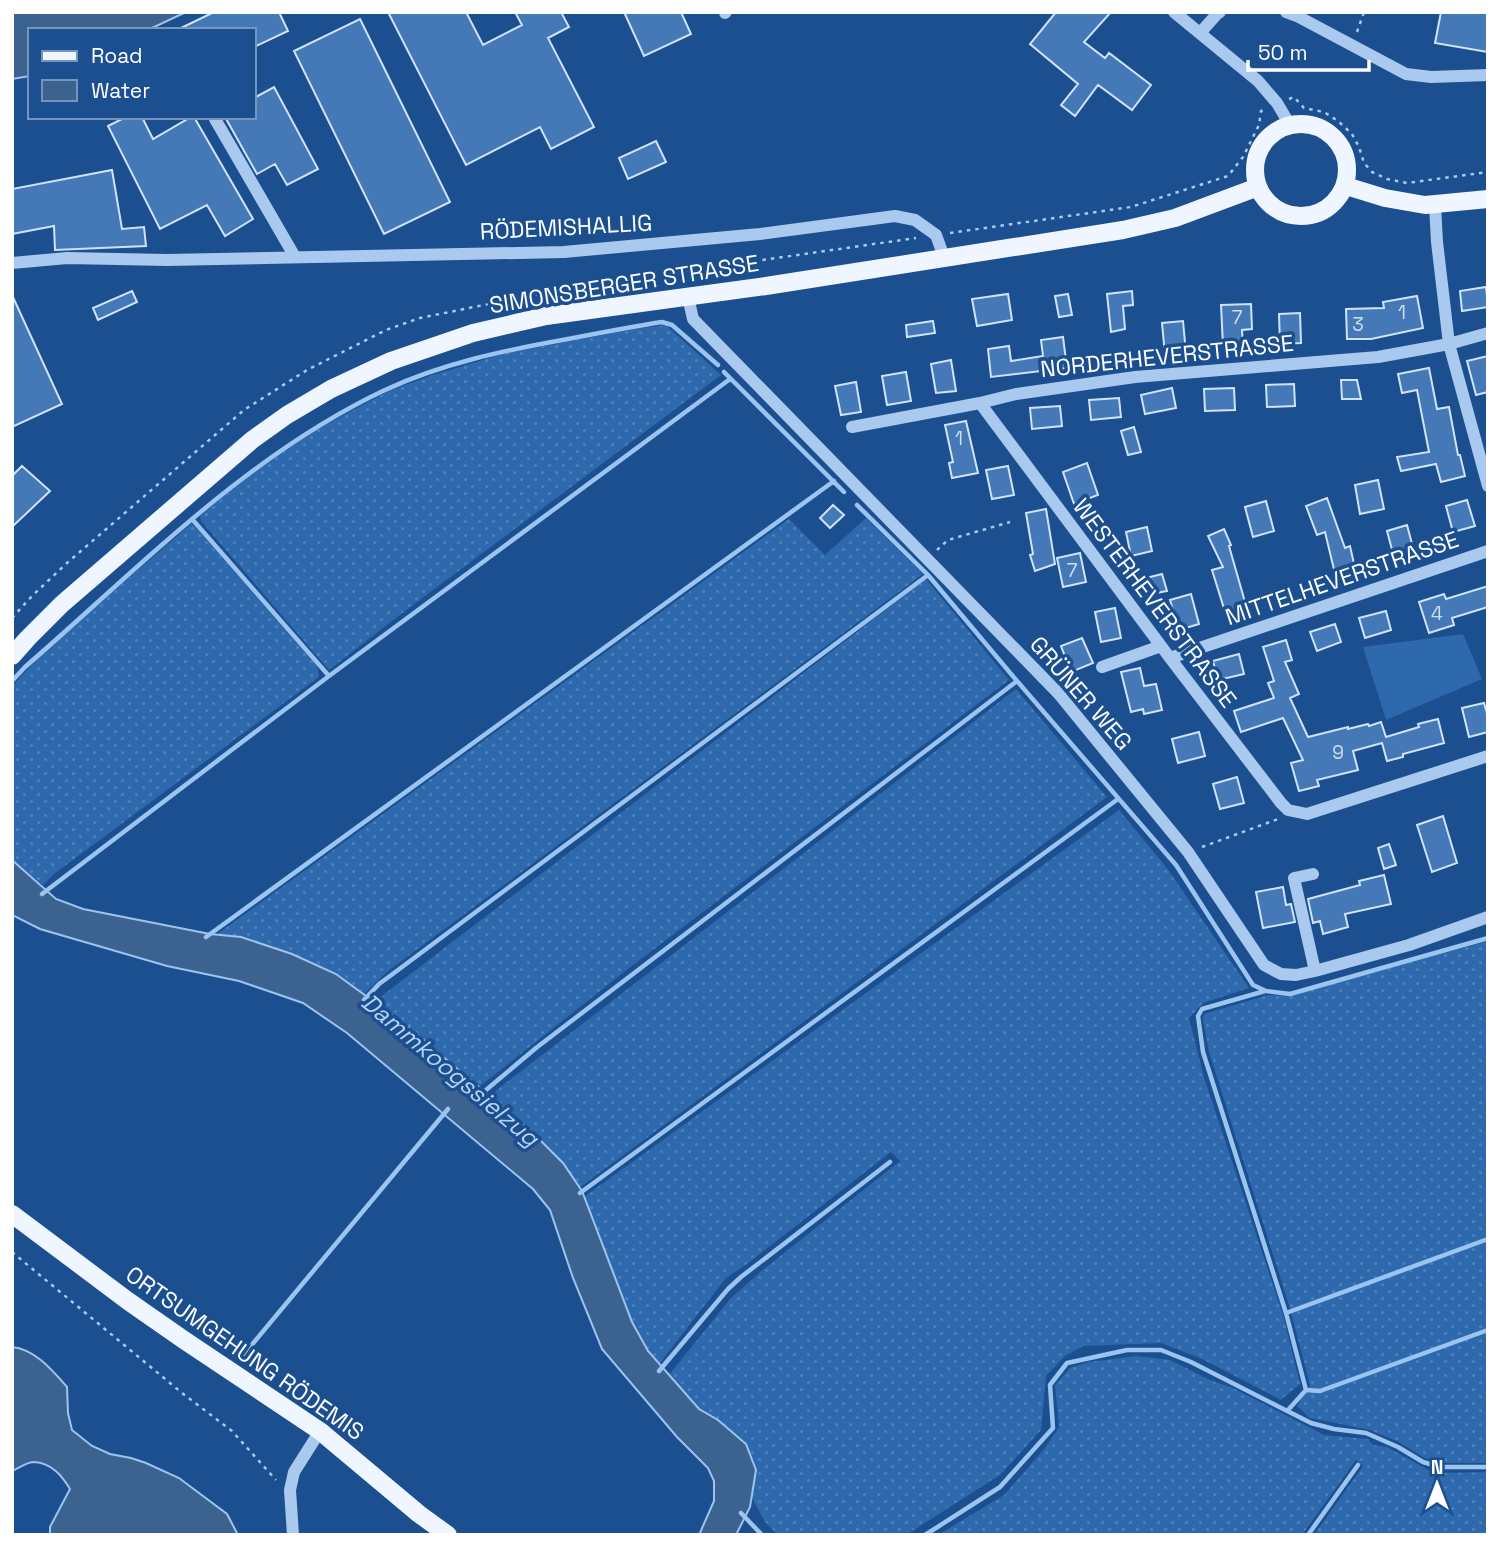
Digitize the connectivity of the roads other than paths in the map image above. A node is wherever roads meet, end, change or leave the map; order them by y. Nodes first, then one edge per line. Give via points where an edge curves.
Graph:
1 (1174, 12) edge
2 (1220, 12) edge
3 (1286, 12) edge
4 (1200, 33) junction
5 (1488, 75) edge
6 (215, 119) dead end
7 (1290, 125) junction
8 (1346, 186) junction
9 (1258, 187) junction
10 (1488, 199) edge
11 (1434, 205) junction
12 (295, 257) junction
13 (944, 257) junction
14 (12, 263) edge
15 (688, 297) junction
16 (1488, 333) edge
17 (1449, 344) junction
18 (980, 403) junction
19 (852, 427) dead end
20 (1488, 486) edge
21 (1488, 551) edge
22 (1161, 646) junction
23 (12, 656) edge
24 (1170, 658) junction
25 (1102, 667) dead end
26 (1488, 756) edge
27 (1313, 874) dead end
28 (1488, 916) edge
29 (1315, 971) junction
30 (12, 1214) edge
31 (320, 1431) junction
32 (293, 1535) edge
33 (448, 1535) edge

1 - 4 street
2 - 4 street
3 - 5 street via 1406,74
4 - 7 street via 1258,81
6 - 12 street
7 - 8 main road via 1307,124 1336,139 1345,154
7 - 9 main road via 1274,132 1263,145 1256,160
8 - 9 main road via 1321,211 1304,215 1288,214 1273,206
8 - 11 main road
9 - 13 main road, SIMONSBERGER STRASSE via 1175,218 1136,227
10 - 11 main road
11 - 17 street
12 - 13 street, RÖDEMISHALLIG via 564,252 895,216 915,220 936,235
12 - 14 street, RÖDEMISHALLIG via 67,258
13 - 15 main road, SIMONSBERGER STRASSE
15 - 23 main road, SIMONSBERGER STRASSE via 546,316 473,333 391,360 331,389 252,440 62,604
15 - 29 street, GRÜNER WEG via 693,319 1058,693 1188,852 1264,965 1281,974
16 - 17 street, NORDERHEVERSTRASSE
17 - 18 street, NORDERHEVERSTRASSE via 1378,357 1135,377
17 - 20 street
18 - 19 street, NORDERHEVERSTRASSE
18 - 22 street, WESTERHEVERSTRASSE
21 - 24 street, MITTELHEVERSTRASSE
22 - 24 street, WESTERHEVERSTRASSE
22 - 25 street
24 - 26 street, WESTERHEVERSTRASSE via 1288,810 1307,814
27 - 29 street via 1294,878
28 - 29 street, GRÜNER WEG via 1409,945
30 - 31 main road, ORTSUMGEHUNG RÖDEMIS via 150,1317
31 - 32 street via 293,1472
31 - 33 main road, ORTSUMGEHUNG RÖDEMIS

